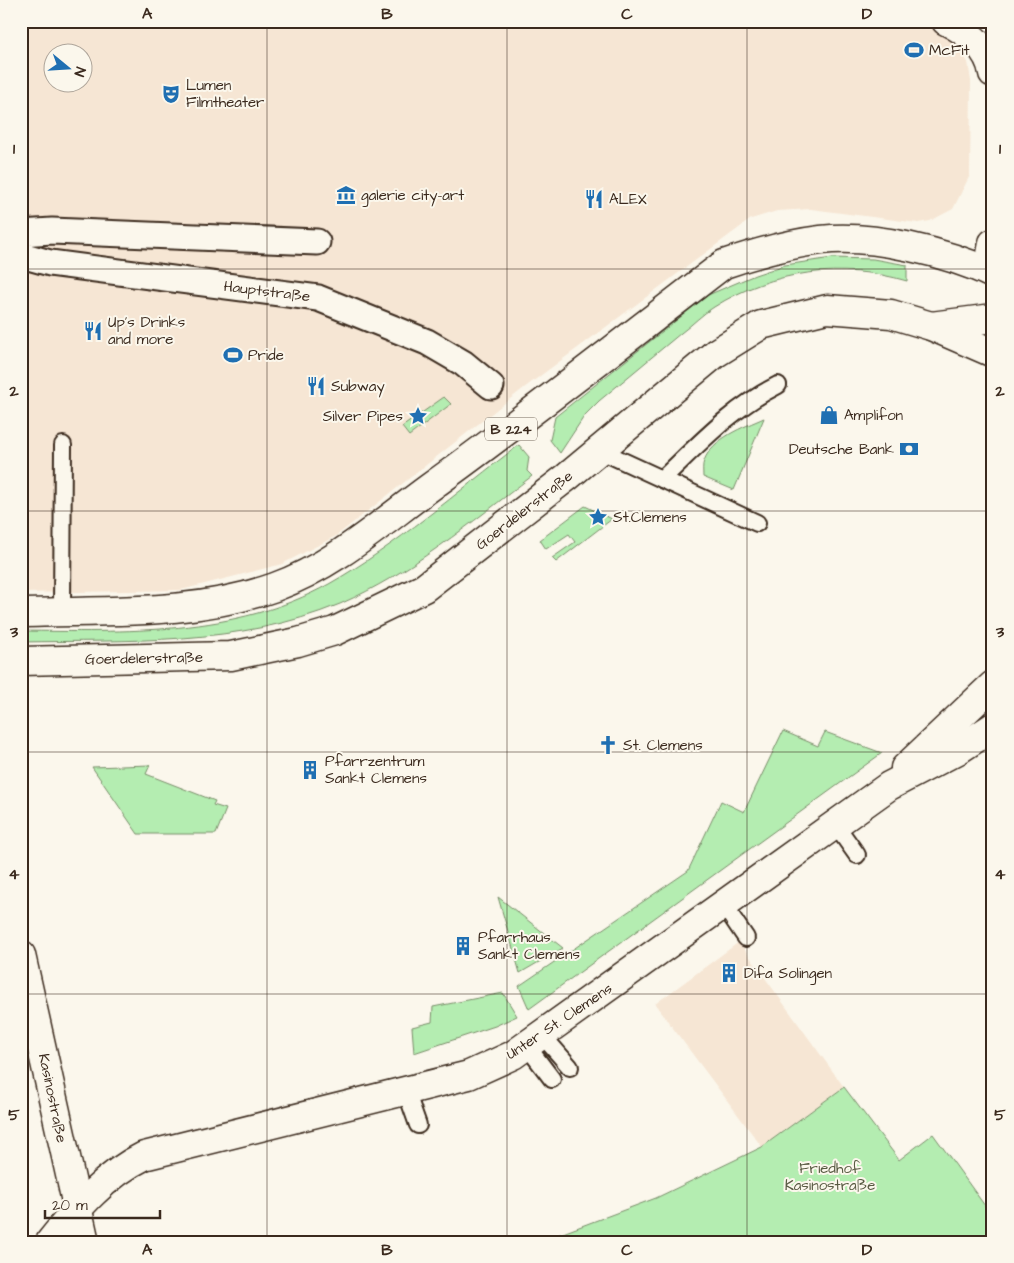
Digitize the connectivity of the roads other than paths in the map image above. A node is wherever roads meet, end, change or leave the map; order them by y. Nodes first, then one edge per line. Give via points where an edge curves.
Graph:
1 (946, 21) edge
2 (993, 73) edge
3 (21, 233) edge
4 (317, 242) dead end
5 (993, 243) edge
6 (21, 255) edge
7 (991, 275) edge
8 (993, 318) edge
9 (932, 326) junction
10 (993, 353) edge
11 (778, 385) dead end
12 (492, 386) dead end
13 (64, 445) dead end
14 (599, 450) junction
15 (662, 479) junction
16 (757, 523) dead end
17 (62, 612) junction
18 (21, 613) edge
19 (21, 661) edge
20 (993, 685) edge
21 (993, 727) edge
22 (888, 786) junction
23 (835, 824) junction
24 (857, 855) dead end
25 (723, 904) junction
26 (746, 938) dead end
27 (21, 955) edge
28 (535, 1041) junction
29 (570, 1067) dead end
30 (552, 1079) dead end
31 (406, 1091) junction
32 (418, 1125) dead end
33 (78, 1207) junction
34 (50, 1242) edge
35 (85, 1242) edge

1 - 2 main road via 972,36 982,47
3 - 4 street via 52,231
5 - 7 main road
6 - 12 street, Hauptstraße via 50,263 318,298 427,342 463,362
7 - 17 main road, B 224 via 917,248 842,239 762,251 724,264 521,422 330,560 276,586 230,600 160,610
8 - 9 main road
9 - 10 main road, Goerdelerstraße
9 - 14 main road, Goerdelerstraße via 891,314 849,309 818,311 760,325 716,353
11 - 15 lane via 728,416
13 - 17 lane
14 - 15 lane
14 - 19 main road, Goerdelerstraße via 424,588 335,631 231,656
15 - 16 lane
17 - 18 main road, B 224
20 - 22 main road, Unter St. Clemens
21 - 22 main road, Unter St. Clemens via 958,750
22 - 23 main road, Unter St. Clemens
23 - 24 lane
23 - 25 main road, Unter St. Clemens
25 - 26 lane
25 - 28 main road, Unter St. Clemens
27 - 33 main road, Kasinostraße
28 - 29 lane
28 - 30 lane
28 - 31 main road, Unter St. Clemens via 469,1076
31 - 32 lane
31 - 33 main road, Unter St. Clemens via 144,1156 123,1166
33 - 34 main road, Unter St. Clemens
33 - 35 main road, Kasinostraße

